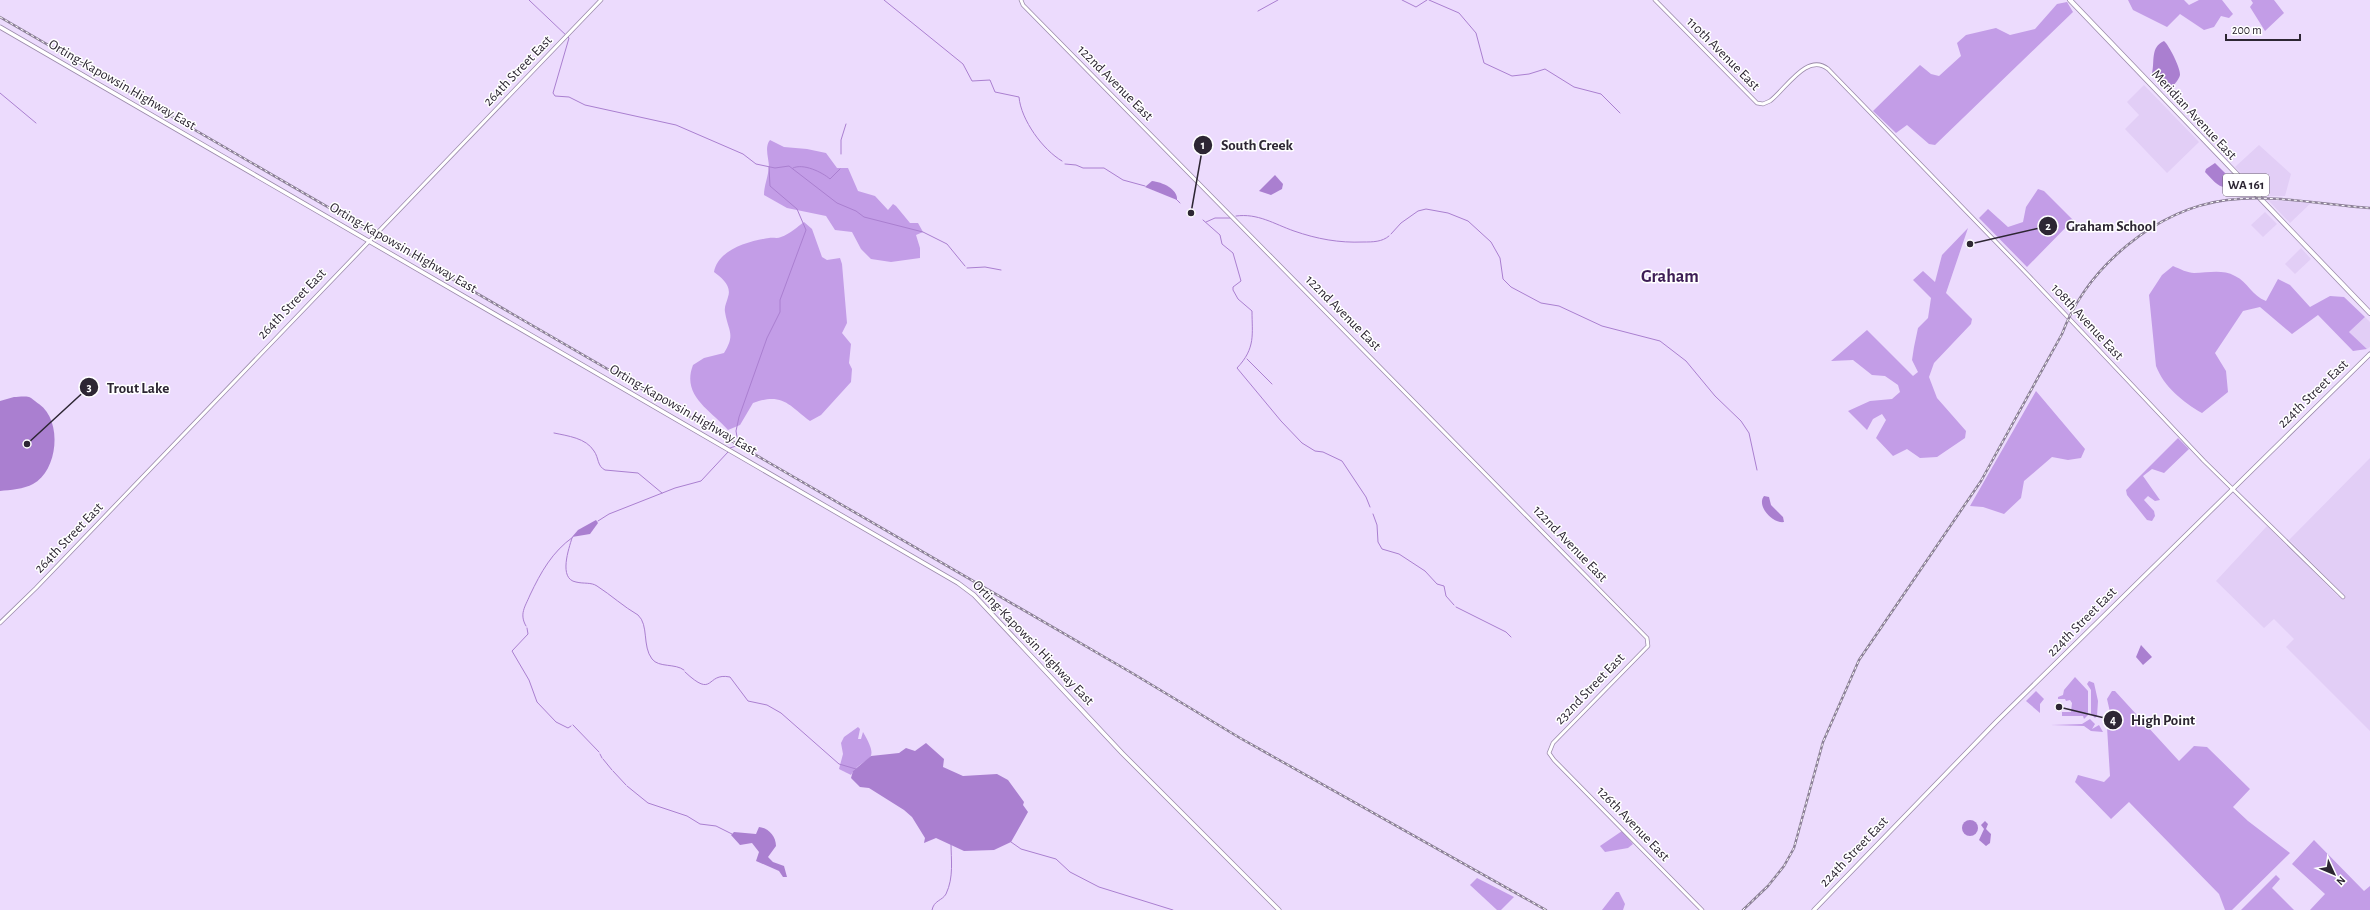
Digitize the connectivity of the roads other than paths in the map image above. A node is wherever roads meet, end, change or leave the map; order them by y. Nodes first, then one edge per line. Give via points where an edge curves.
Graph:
1 (601, 0) edge
2 (1021, 0) edge
3 (1655, 0) edge
4 (2070, 0) edge
5 (0, 27) edge
6 (1816, 63) joint
7 (368, 240) junction
8 (2370, 314) edge
9 (2370, 354) edge
10 (2233, 488) junction
11 (2343, 597) dead end
12 (0, 623) edge
13 (1649, 642) joint
14 (1549, 752) joint
15 (1279, 910) edge
16 (1702, 910) edge
17 (1814, 910) edge

1 - 7 street, 264th Street East
2 - 13 street, 122nd Avenue East
3 - 6 street, 110th Avenue East via 1754,101 1761,104 1770,101 1806,67
4 - 8 main road, Meridian Avenue East / WA 161
5 - 7 main road, Orting-Kapowsin Highway East
6 - 10 street, 108th Avenue East via 1834,75 2192,449
7 - 12 street, 264th Street East
7 - 15 main road, Orting-Kapowsin Highway East via 958,583 974,595 1122,753
9 - 10 main road, 224th Street East
10 - 11 street, 108th Avenue East
10 - 17 main road, 224th Street East via 1996,722
13 - 14 street, 232nd Street East via 1648,646 1552,743
14 - 16 street, 126th Avenue East

